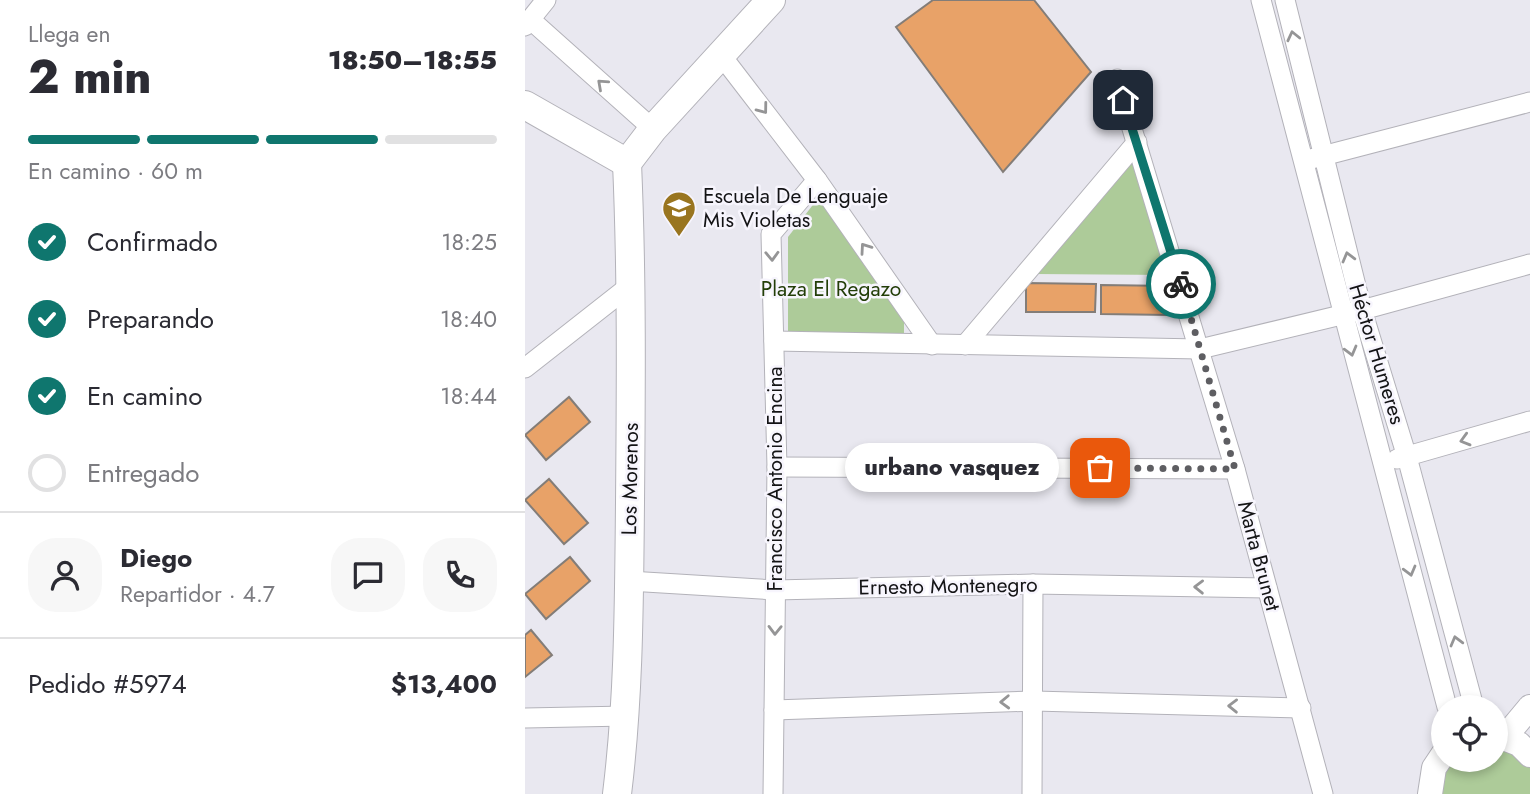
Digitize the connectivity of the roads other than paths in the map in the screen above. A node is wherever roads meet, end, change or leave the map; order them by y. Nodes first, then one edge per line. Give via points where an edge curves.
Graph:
1 (546, 0) edge
2 (771, 0) edge
3 (1291, 1) edge
4 (1263, 5) edge
5 (528, 23) edge
6 (721, 55) junction
7 (1117, 79) dead end
8 (1530, 102) edge
9 (525, 105) edge
10 (653, 129) junction
11 (1137, 142) junction
12 (1322, 156) junction
13 (1301, 161) junction
14 (627, 163) junction
15 (817, 180) junction
16 (1530, 264) edge
17 (632, 284) junction
18 (1362, 310) junction
19 (1342, 315) junction
20 (774, 341) junction
21 (932, 345) junction
22 (965, 345) junction
23 (1201, 349) junction
24 (529, 358) edge
25 (1530, 421) edge
26 (1407, 457) junction
27 (1381, 463) junction
28 (777, 467) junction
29 (1235, 469) junction
30 (629, 581) junction
31 (1033, 584) junction
32 (1267, 588) junction
33 (775, 590) junction
34 (1444, 695) edge
35 (1471, 695) edge
36 (1034, 701) junction
37 (1530, 707) edge
38 (1301, 708) junction
39 (774, 710) junction
40 (627, 716) junction
41 (525, 718) edge
42 (1508, 728) edge
43 (1508, 741) edge
44 (1530, 755) edge
45 (1433, 772) edge
46 (617, 794) edge
47 (773, 794) edge
48 (1032, 794) edge
49 (1322, 794) edge
50 (1430, 794) edge

1 - 5 street
2 - 6 main road
3 - 4 street
12 -> 3 street, Héctor Humeres
4 - 13 street, Héctor Humeres
10 -> 5 street
6 - 10 main road
6 -> 15 street
7 - 11 street, Marta Brunet
8 - 12 street
9 - 14 main road
10 - 14 main road
11 - 22 street
11 - 23 street, Marta Brunet
12 - 13 street
18 -> 12 street, Héctor Humeres
13 - 19 street, Héctor Humeres
14 - 17 main road, Los Morenos
15 -> 20 street, Francisco Antonio Encina via 771,234
21 -> 15 street
16 - 18 street
17 - 24 street
17 - 30 main road, Los Morenos
18 - 19 street
18 - 26 street, Héctor Humeres
19 - 23 street
19 -> 27 street, Héctor Humeres
20 - 21 street
20 - 28 street, Francisco Antonio Encina
21 - 22 street
22 - 23 street
23 - 29 street, Marta Brunet
25 -> 26 street
26 - 27 street
35 -> 26 street, Héctor Humeres
27 -> 34 street, Héctor Humeres
28 - 29 street
28 - 33 street, Francisco Antonio Encina
29 - 32 street, Marta Brunet
30 - 33 street, Ernesto Montenegro
30 - 40 main road, Los Morenos
32 -> 31 street, Ernesto Montenegro
31 - 33 street, Ernesto Montenegro
31 - 36 street
32 - 38 street, Marta Brunet
33 -> 39 street, Francisco Antonio Encina
38 -> 36 street
36 -> 39 street
36 - 48 street
37 - 42 street
38 - 49 street, Marta Brunet
39 - 47 street, Francisco Antonio Encina
40 - 41 street
40 - 46 main road, Los Morenos
43 - 44 street
45 - 50 street

